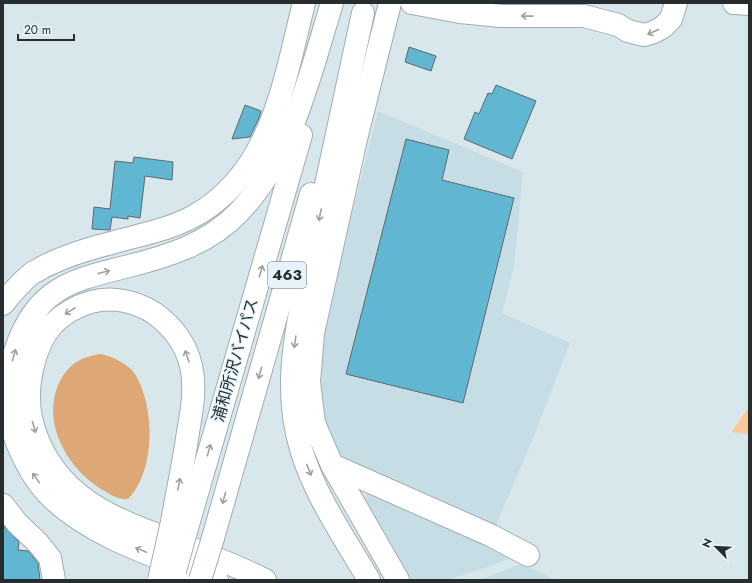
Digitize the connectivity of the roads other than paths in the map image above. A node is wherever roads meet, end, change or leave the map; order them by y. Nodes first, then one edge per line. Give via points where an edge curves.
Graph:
1 (304, 3) edge
2 (332, 3) edge
3 (340, 3) edge
4 (390, 3) edge
5 (412, 3) edge
6 (676, 3) edge
7 (734, 3) edge
8 (749, 4) edge
9 (365, 8) edge
10 (3, 304) edge
11 (332, 465) junction
12 (3, 505) edge
13 (179, 525) junction
14 (528, 555) dead end
15 (54, 580) edge
16 (159, 580) edge
17 (172, 580) edge
18 (200, 580) edge
19 (217, 580) edge
20 (265, 580) edge
21 (368, 580) edge
22 (398, 580) edge

1 - 10 main road via 279,99 267,134 252,162 235,185 194,216 171,226 57,260 30,274
19 -> 2 main road via 99,532 61,507 33,476 23,458 10,418 9,378 20,336 30,317 42,302 57,291 94,275 184,249 222,228 244,207 267,177 289,134
13 -> 3 main road, 浦和所沢バイパス / 463
4 - 11 main road via 356,139 313,333 309,382 314,423
6 -> 5 main road via 671,19 654,32 644,35 584,16 501,16
7 - 8 main road
9 -> 18 main road, 浦和所沢バイパス / 463, bridge
9 -> 21 main road via 309,264 291,368 295,424 301,448 319,493
11 - 14 main road via 490,535
11 - 22 main road
12 - 15 main road via 50,558
13 - 16 main road, bridge
13 - 17 main road, 浦和所沢バイパス / 463, bridge
13 -> 20 main road via 193,385 191,366 185,348 164,320 134,303 117,299 80,305 52,325 35,360 30,379 29,398 36,436 56,472 88,502 108,513

